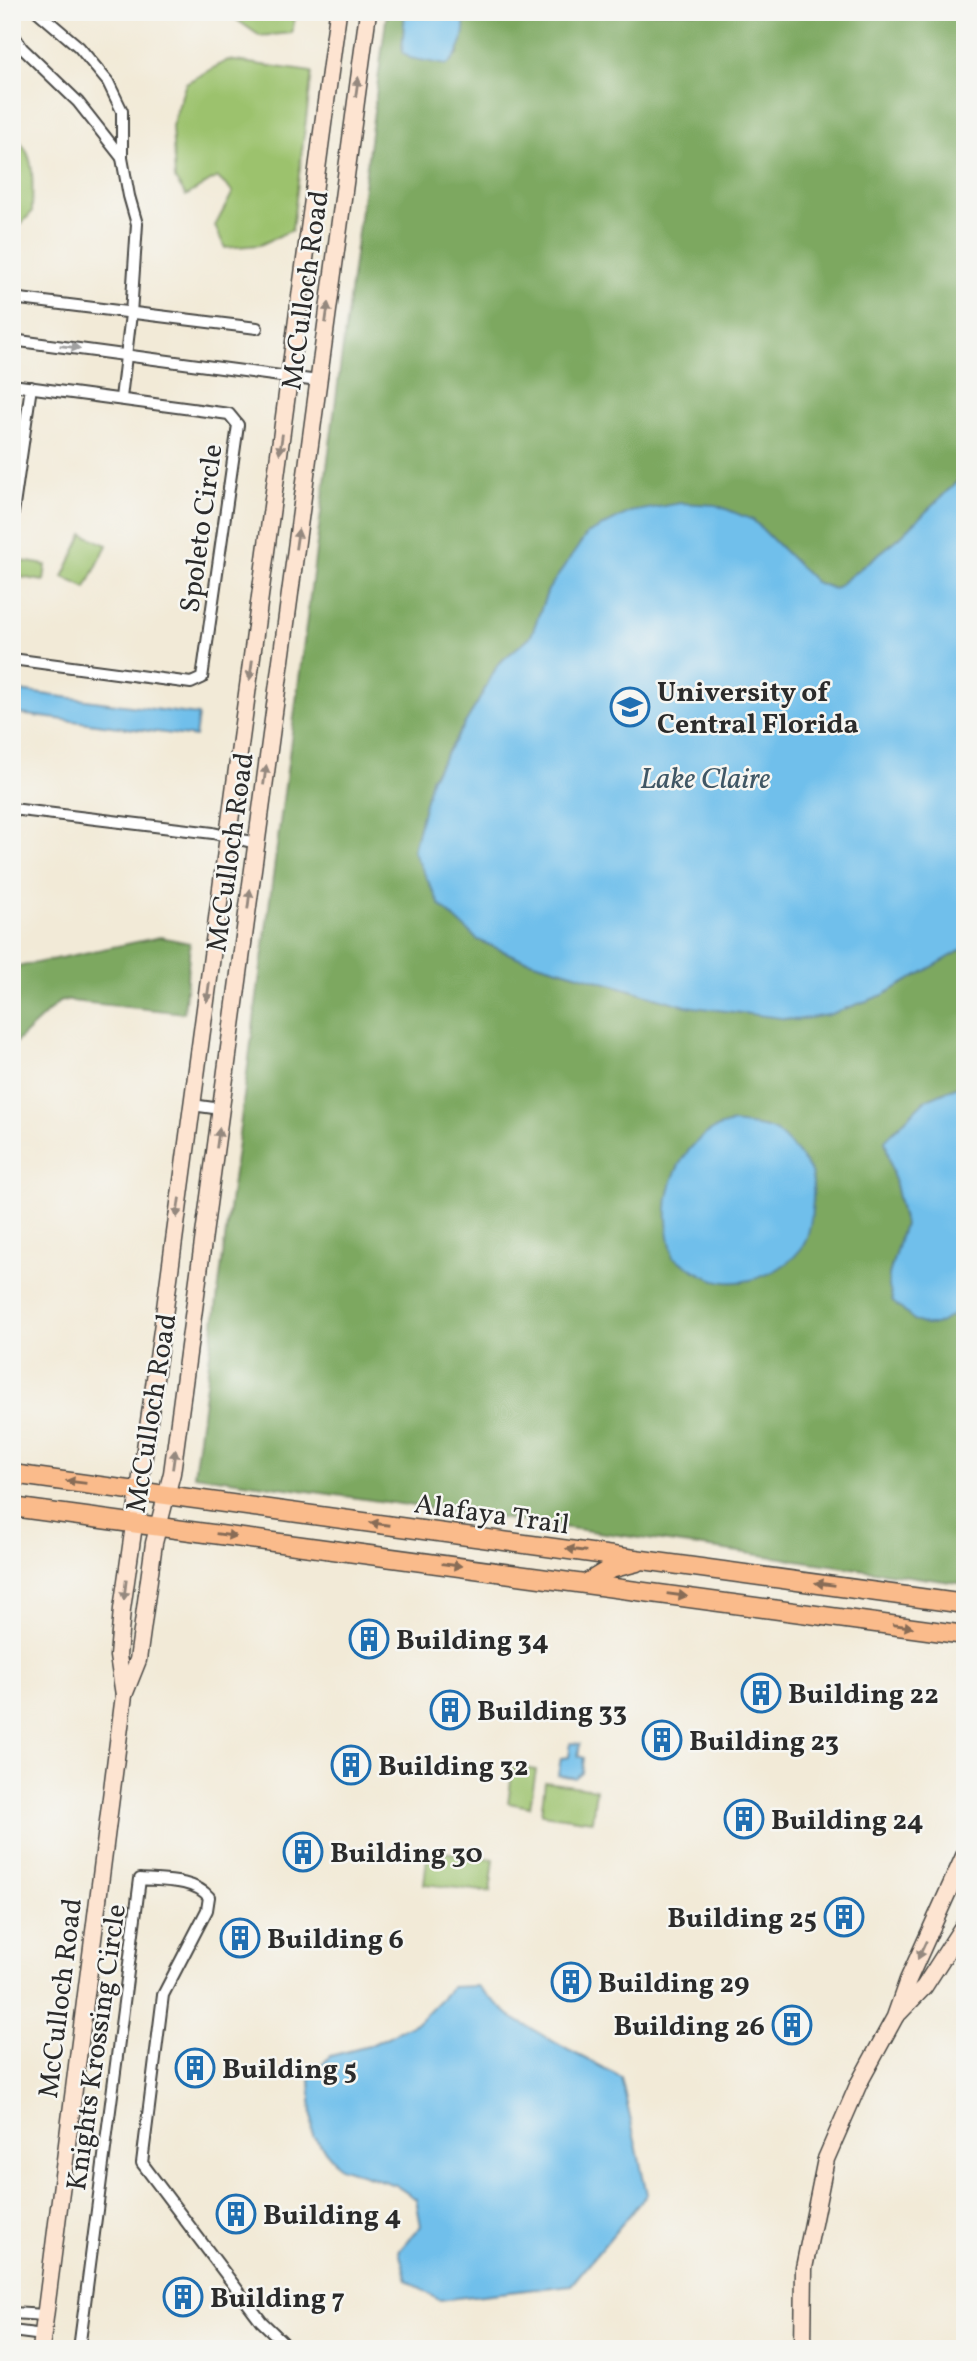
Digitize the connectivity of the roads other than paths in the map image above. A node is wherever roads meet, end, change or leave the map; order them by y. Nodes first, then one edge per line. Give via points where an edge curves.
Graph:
1 (38, 12) edge
2 (338, 12) edge
3 (368, 12) edge
4 (12, 33) edge
5 (122, 158) junction
6 (12, 298) edge
7 (131, 314) junction
8 (257, 328) dead end
9 (12, 340) edge
10 (127, 355) junction
11 (290, 376) junction
12 (318, 380) junction
13 (12, 385) edge
14 (31, 387) junction
15 (121, 398) junction
16 (12, 520) edge
17 (12, 659) edge
18 (12, 809) edge
19 (229, 835) junction
20 (256, 842) junction
21 (192, 1105) junction
22 (221, 1109) junction
23 (12, 1474) edge
24 (139, 1490) junction
25 (166, 1494) junction
26 (12, 1507) edge
27 (134, 1522) junction
28 (159, 1525) junction
29 (643, 1560) junction
30 (587, 1583) junction
31 (965, 1604) edge
32 (965, 1635) edge
33 (124, 1695) junction
34 (965, 1853) edge
35 (965, 1923) edge
36 (895, 2017) junction
37 (12, 2313) edge
38 (46, 2315) junction
39 (12, 2331) edge
40 (42, 2342) edge
41 (79, 2349) edge
42 (290, 2349) edge
43 (803, 2349) edge

1 - 5 street via 79,47 108,82 122,111
2 - 11 main road, McCulloch Road
12 -> 3 main road, McCulloch Road
4 - 5 street via 78,102
5 - 7 street via 137,224
6 - 7 street
7 - 8 street
7 - 10 street
9 -> 10 street
10 - 11 street
10 - 15 street
11 - 12 street
11 -> 19 main road, McCulloch Road
20 -> 12 main road, McCulloch Road
13 - 14 street, Spoleto Circle
14 - 15 street, Spoleto Circle
14 - 16 street
15 - 17 street, Spoleto Circle via 229,414 238,425 202,678 191,683
18 - 19 street
19 - 20 street
19 -> 21 main road, McCulloch Road
22 -> 20 main road, McCulloch Road
21 - 22 street
21 -> 24 main road, McCulloch Road
25 -> 22 main road, McCulloch Road
24 -> 23 main road, Alafaya Trail
24 - 25 main road, Alafaya Trail
24 - 27 main road, McCulloch Road
25 - 28 main road, McCulloch Road
29 -> 25 main road, Alafaya Trail
26 - 27 main road, Alafaya Trail
27 - 28 main road, Alafaya Trail
27 -> 33 main road, McCulloch Road via 118,1657
28 -> 30 main road, Alafaya Trail
28 - 33 main road, McCulloch Road via 138,1660
29 - 30 main road via 610,1569
31 -> 29 main road, Alafaya Trail
30 -> 32 main road, Alafaya Trail
33 - 38 main road, McCulloch Road
34 -> 36 main road
35 - 36 main road via 924,1987
36 - 43 main road via 859,2082 825,2159 804,2268
37 - 38 street
38 - 40 main road, McCulloch Road
39 - 40 street
41 - 42 street, Knights Krossing Circle via 140,1879 191,1884 209,1897 207,1910 163,1995 142,2163 261,2321

